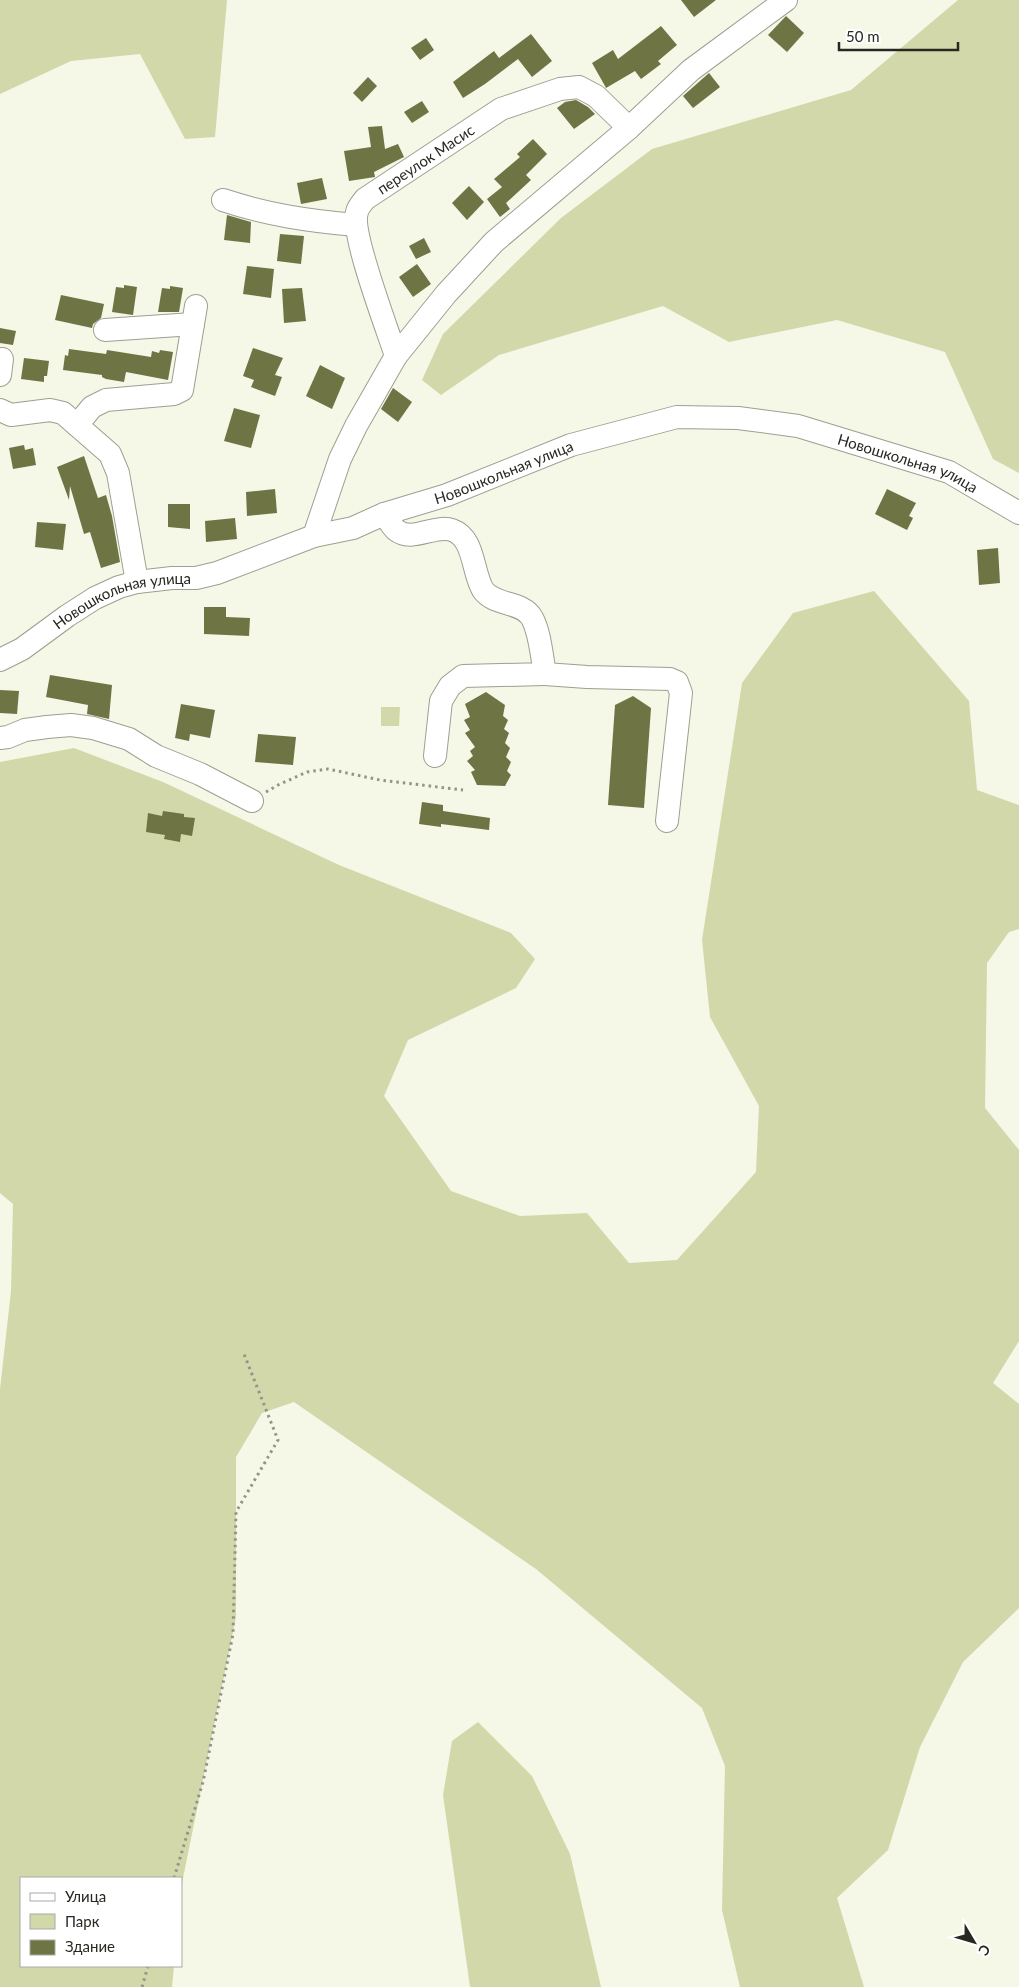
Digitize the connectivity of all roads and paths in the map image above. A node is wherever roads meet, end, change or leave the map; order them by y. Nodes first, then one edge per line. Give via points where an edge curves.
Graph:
1 (786, 0) edge
2 (629, 128) junction
3 (223, 200) dead end
4 (356, 226) junction
5 (105, 330) dead end
6 (396, 356) junction
7 (0, 410) edge
8 (77, 426) junction
9 (1019, 513) edge
10 (384, 514) junction
11 (314, 536) junction
12 (137, 582) junction
13 (0, 660) edge
14 (545, 674) junction
15 (0, 738) edge
16 (435, 756) dead end
17 (463, 790) dead end
18 (252, 801) joint
19 (667, 821) dead end
20 (244, 1354) dead end
21 (174, 1877) edge
22 (148, 1967) edge
23 (142, 1987) edge

1 - 2 street via 691,70
2 - 4 street, переулок Масис via 596,96 579,87 560,88 501,109 365,198 357,212
2 - 6 street via 494,242 446,294
3 - 4 street via 255,211
4 - 6 street, переулок Масис
5 - 8 street via 195,315 182,390 174,394 106,400 92,407
6 - 11 street via 340,459
7 - 8 street via 11,415 50,410 63,413
8 - 12 street via 110,454 118,473
9 - 10 street, Новошкольная улица via 949,472 798,426 738,418 677,417 570,445 448,495
10 - 11 street, Новошкольная улица via 353,528
10 - 14 street via 402,533 442,529 454,531 463,538 484,592 532,616
11 - 12 street, Новошкольная улица via 217,573 196,578
12 - 13 street, Новошкольная улица via 95,598 22,649
14 - 16 street via 463,676 450,686 441,701
14 - 19 street via 670,679 676,682 681,693
15 - 18 street via 47,726 93,728 130,740 156,756
17 - 18 path via 380,780 328,769 307,772 278,784
20 - 21 path via 278,1440 236,1512 233,1634 203,1782
22 - 23 path

